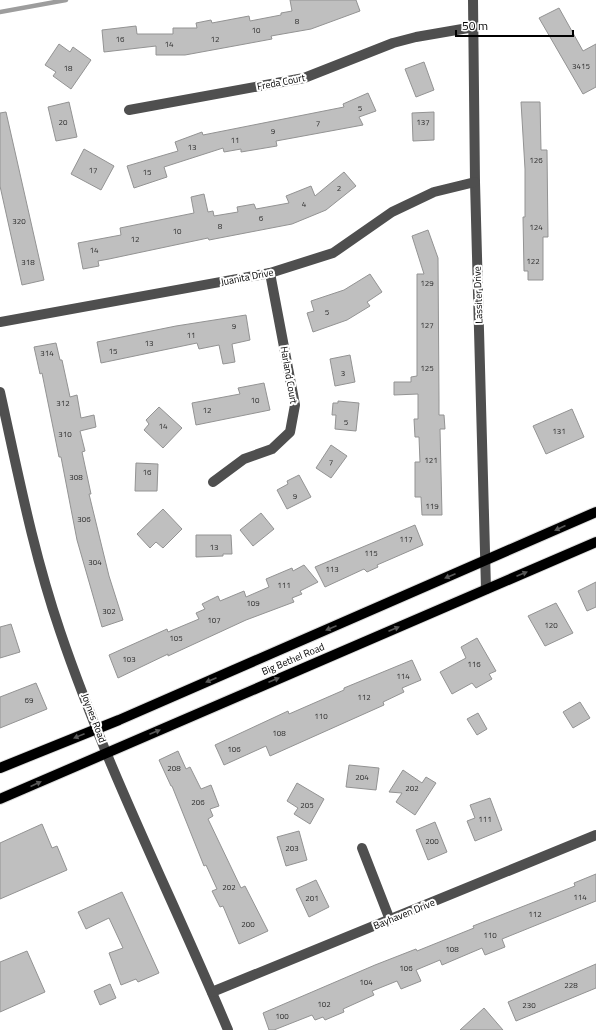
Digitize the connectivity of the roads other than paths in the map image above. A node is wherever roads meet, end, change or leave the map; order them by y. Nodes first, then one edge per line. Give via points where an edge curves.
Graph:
1 (473, 0) edge
2 (474, 27) junction
3 (129, 110) dead end
4 (475, 182) junction
5 (270, 273) junction
6 (0, 322) edge
7 (0, 392) edge
8 (213, 482) dead end
9 (596, 512) edge
10 (596, 542) edge
11 (486, 561) junction
12 (486, 589) junction
13 (98, 729) junction
14 (107, 752) junction
15 (0, 768) edge
16 (0, 799) edge
17 (596, 835) edge
18 (362, 848) dead end
19 (390, 920) junction
20 (212, 992) junction
21 (228, 1030) edge

1 - 2 street, Lassiter Drive
2 - 3 street, Freda Court via 393,43 304,78
2 - 4 street, Lassiter Drive
4 - 5 street, Juanita Drive via 434,192 392,212 333,253
4 - 11 street, Lassiter Drive
5 - 6 street, Juanita Drive
5 - 8 street, Harland Court via 295,405 290,432 272,449 244,459
7 - 13 street, Joynes Road via 34,550 60,632
9 -> 11 main road, Big Bethel Road
12 -> 10 main road, Big Bethel Road
11 - 12 street, Lassiter Drive
11 -> 13 main road, Big Bethel Road
14 -> 12 main road, Big Bethel Road
13 - 14 street, Joynes Road
13 -> 15 main road, Big Bethel Road
16 -> 14 main road, Big Bethel Road
14 - 20 street, Joynes Road
17 - 19 street, Bayhaven Drive
18 - 19 street
19 - 20 street, Bayhaven Drive
20 - 21 street, Joynes Road

